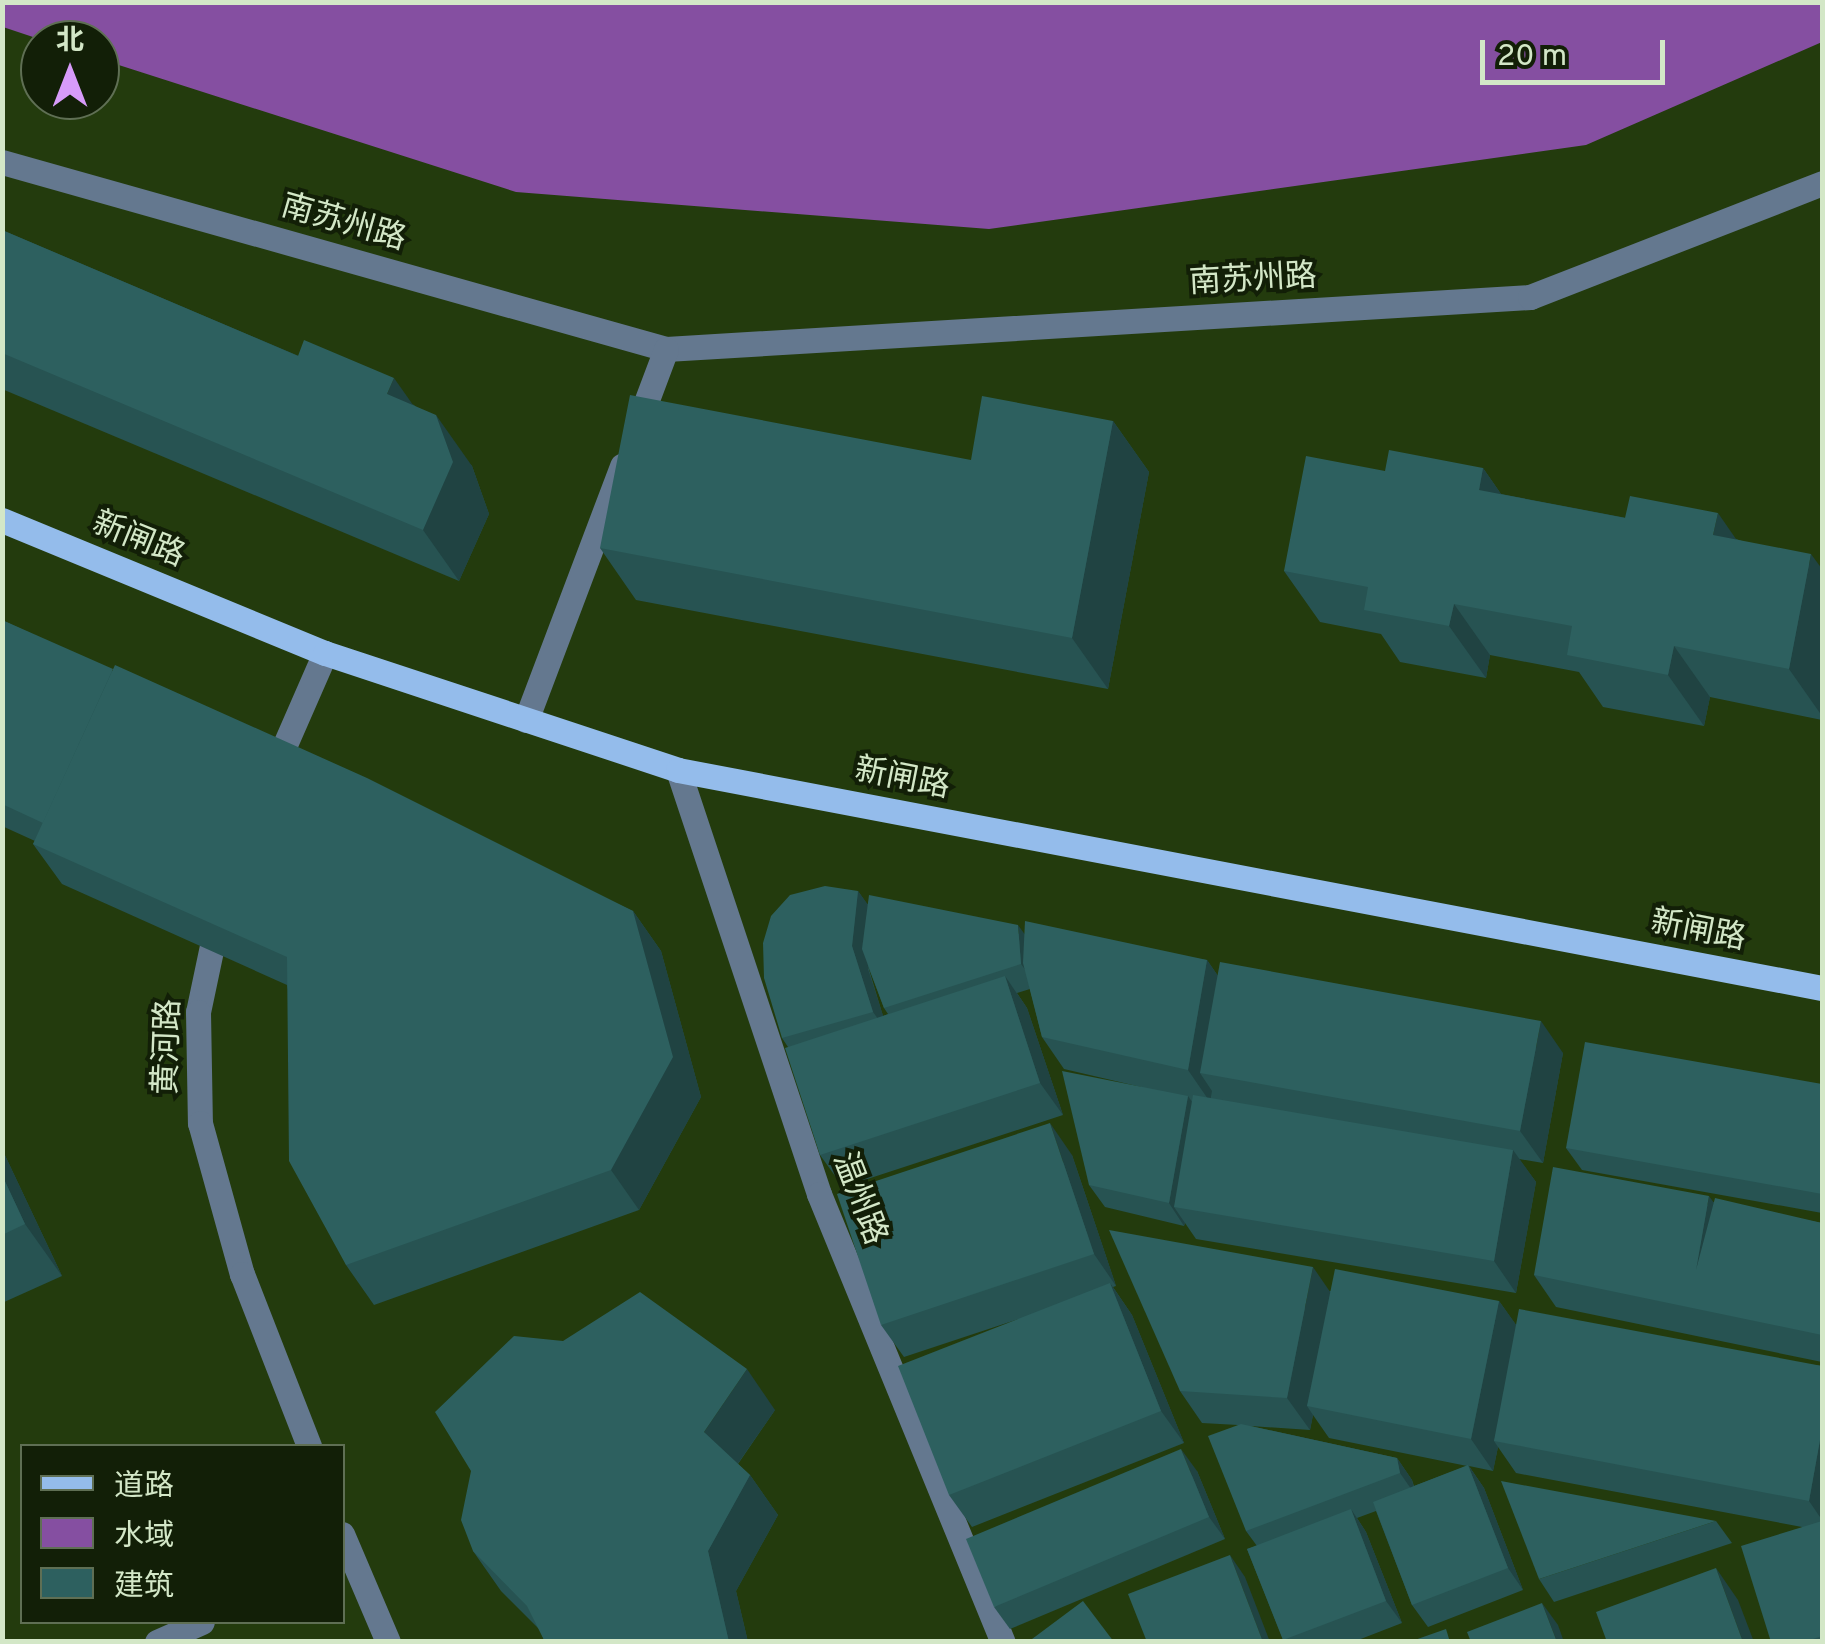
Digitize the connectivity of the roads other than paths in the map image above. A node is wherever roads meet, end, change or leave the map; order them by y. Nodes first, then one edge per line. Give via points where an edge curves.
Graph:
1 (2, 162) edge
2 (1822, 182) edge
3 (666, 349) junction
4 (2, 520) edge
5 (324, 653) junction
6 (526, 720) junction
7 (678, 770) junction
8 (260, 801) edge
9 (225, 896) edge
10 (1822, 988) edge
11 (308, 1444) edge
12 (345, 1550) edge
13 (197, 1624) edge
14 (156, 1642) edge
15 (388, 1642) edge
16 (1003, 1642) edge

1 - 3 street, 南苏州路
2 - 3 street, 南苏州路 via 1530,297
3 - 6 street
4 - 5 main road, 新闸路
5 - 6 main road, 新闸路
5 - 8 street
6 - 7 main road, 新闸路
7 - 10 main road, 新闸路
7 - 16 street, 温州路 via 819,1194
9 - 11 street, 黄河路 via 198,1012 200,1123 242,1274
12 - 15 street
13 - 14 street

